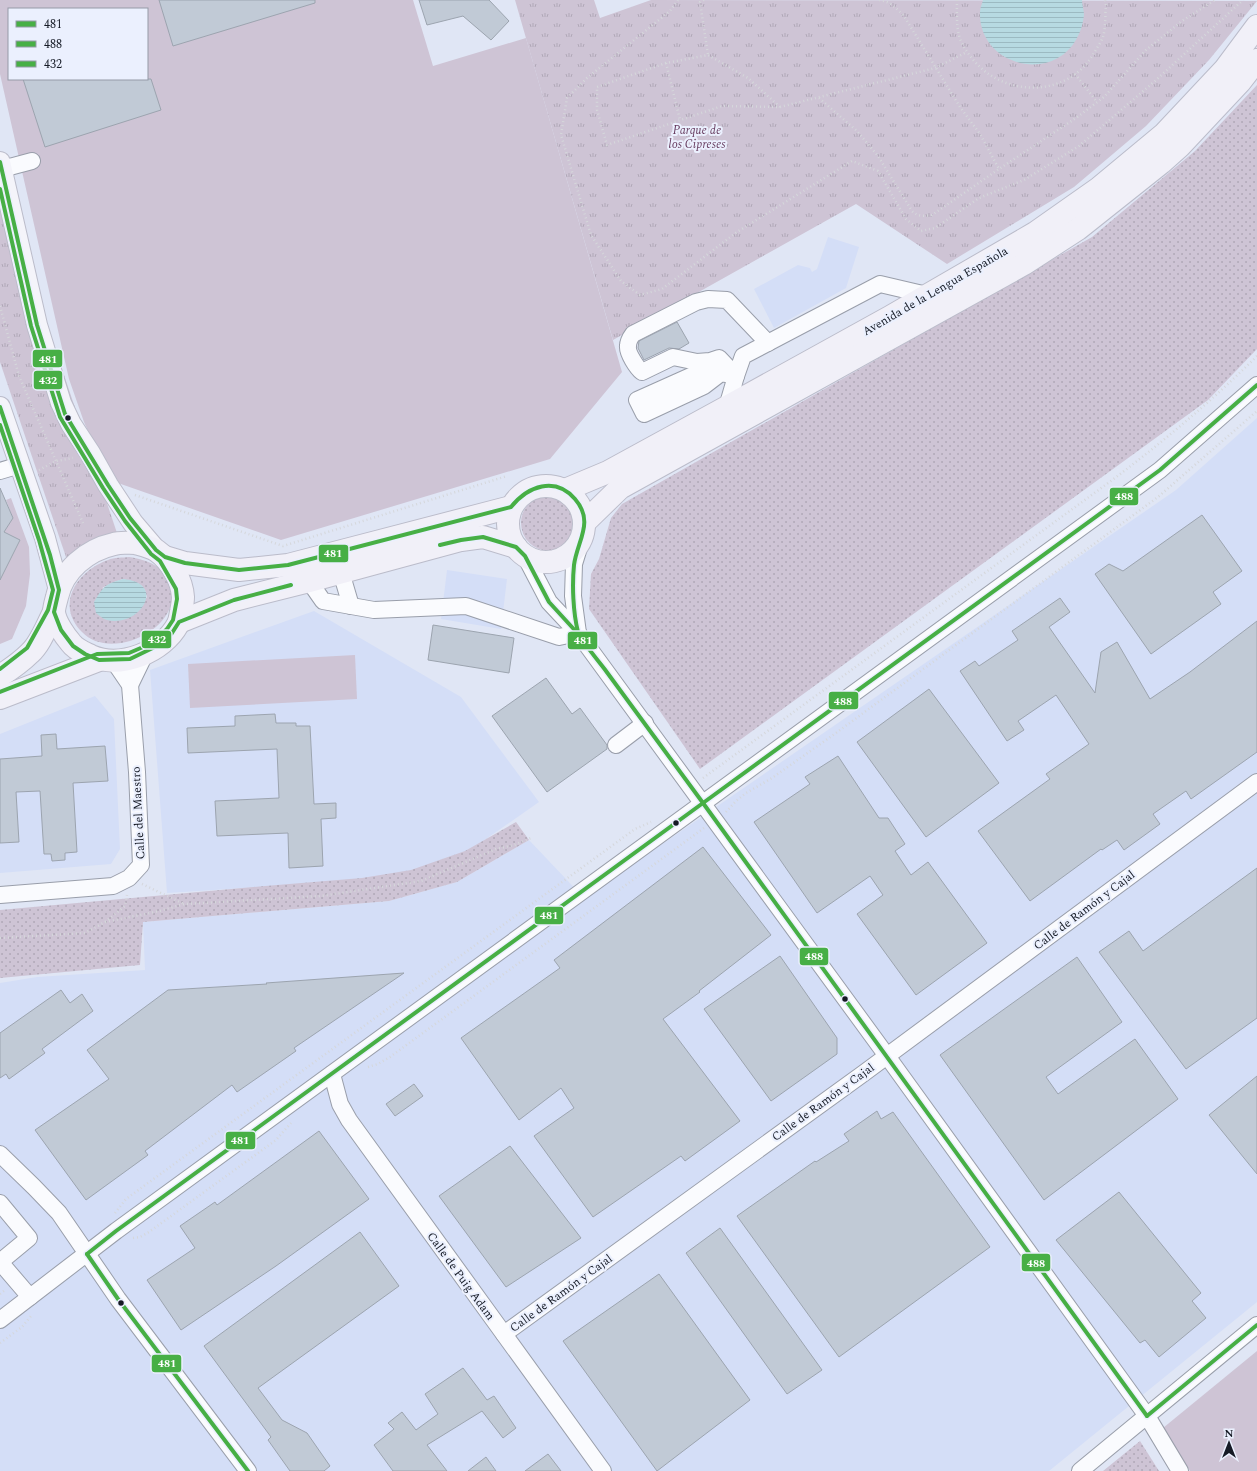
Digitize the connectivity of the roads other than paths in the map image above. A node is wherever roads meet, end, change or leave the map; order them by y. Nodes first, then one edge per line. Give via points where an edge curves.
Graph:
1 (1257, 26) edge
2 (1257, 60) edge
3 (32, 161) dead end
4 (1, 165) edge
5 (927, 295) junction
6 (768, 343) junction
7 (729, 374) junction
8 (1257, 385) edge
9 (0, 407) edge
10 (727, 407) junction
11 (0, 471) edge
12 (22, 471) junction
13 (565, 490) junction
14 (511, 507) junction
15 (584, 530) junction
16 (520, 552) junction
17 (160, 554) junction
18 (341, 572) junction
19 (309, 581) junction
20 (59, 590) junction
21 (351, 606) junction
22 (54, 612) junction
23 (179, 622) junction
24 (578, 633) junction
25 (146, 652) junction
26 (106, 660) junction
27 (0, 676) edge
28 (130, 685) junction
29 (0, 698) edge
30 (645, 723) junction
31 (616, 745) dead end
32 (1257, 782) edge
33 (703, 803) junction
34 (0, 895) edge
35 (887, 1056) junction
36 (332, 1074) junction
37 (0, 1155) edge
38 (0, 1204) edge
39 (87, 1254) junction
40 (0, 1262) edge
41 (32, 1305) junction
42 (0, 1320) edge
43 (1257, 1325) edge
44 (504, 1334) junction
45 (1146, 1416) junction
46 (248, 1471) edge
47 (602, 1471) edge
48 (1080, 1471) edge
49 (1180, 1471) edge

1 - 5 highway, Avenida de la Lengua Española via 1225,69 1164,134 1116,174 1035,233
2 - 15 highway, Avenida de la Lengua Española via 1240,82 1180,146 1078,229 1018,268 620,488
3 - 4 street
4 - 17 main road via 37,325 65,414 133,523
5 - 6 street via 880,284
5 - 10 highway, Avenida de la Lengua Española
6 - 7 street via 744,356
6 - 7 street via 727,300 708,299 696,302 633,334 629,340 627,348 637,368 642,372 673,357 697,362 710,362 719,358
7 - 10 street
8 - 33 street via 1160,470
9 - 12 main road
10 - 13 highway, Avenida de la Lengua Española via 608,472
11 - 12 street
12 - 20 main road
13 - 14 highway via 543,486 529,490
13 - 15 highway via 582,509
14 - 16 highway via 508,520 509,536
14 - 17 highway via 288,565 239,570 185,563
15 - 16 highway via 576,549 564,558 552,562 538,562
15 - 24 street via 574,564 573,596
16 - 18 highway via 483,537 462,540
16 - 24 street via 549,602
17 - 20 highway via 135,542 114,544 96,550 76,563
17 - 23 highway via 182,587 183,599
18 - 19 highway
18 - 21 street
19 - 21 street via 323,601
19 - 23 highway via 234,600
20 - 22 highway
21 - 24 street via 374,610 466,606 559,637
22 - 26 highway via 61,630 73,646 86,654
22 - 27 highway via 32,652
23 - 25 highway via 161,644
24 - 30 street
25 - 26 highway via 130,659
25 - 28 street
26 - 28 street, Calle del Maestro
26 - 29 highway
28 - 34 street, Calle del Maestro via 141,865 129,878 113,886
30 - 31 street
30 - 33 street
32 - 35 street, Calle de Ramón y Cajal
33 - 35 street
33 - 36 street
35 - 44 street, Calle de Ramón y Cajal
35 - 45 street
36 - 39 street
36 - 44 street, Calle de Puig Adam via 340,1104 349,1120
37 - 39 street via 59,1213
38 - 40 street via 29,1238
39 - 41 street
39 - 46 street
40 - 41 street
41 - 42 street
43 - 45 street
44 - 47 street, Calle de Puig Adam
45 - 48 street
45 - 49 street

